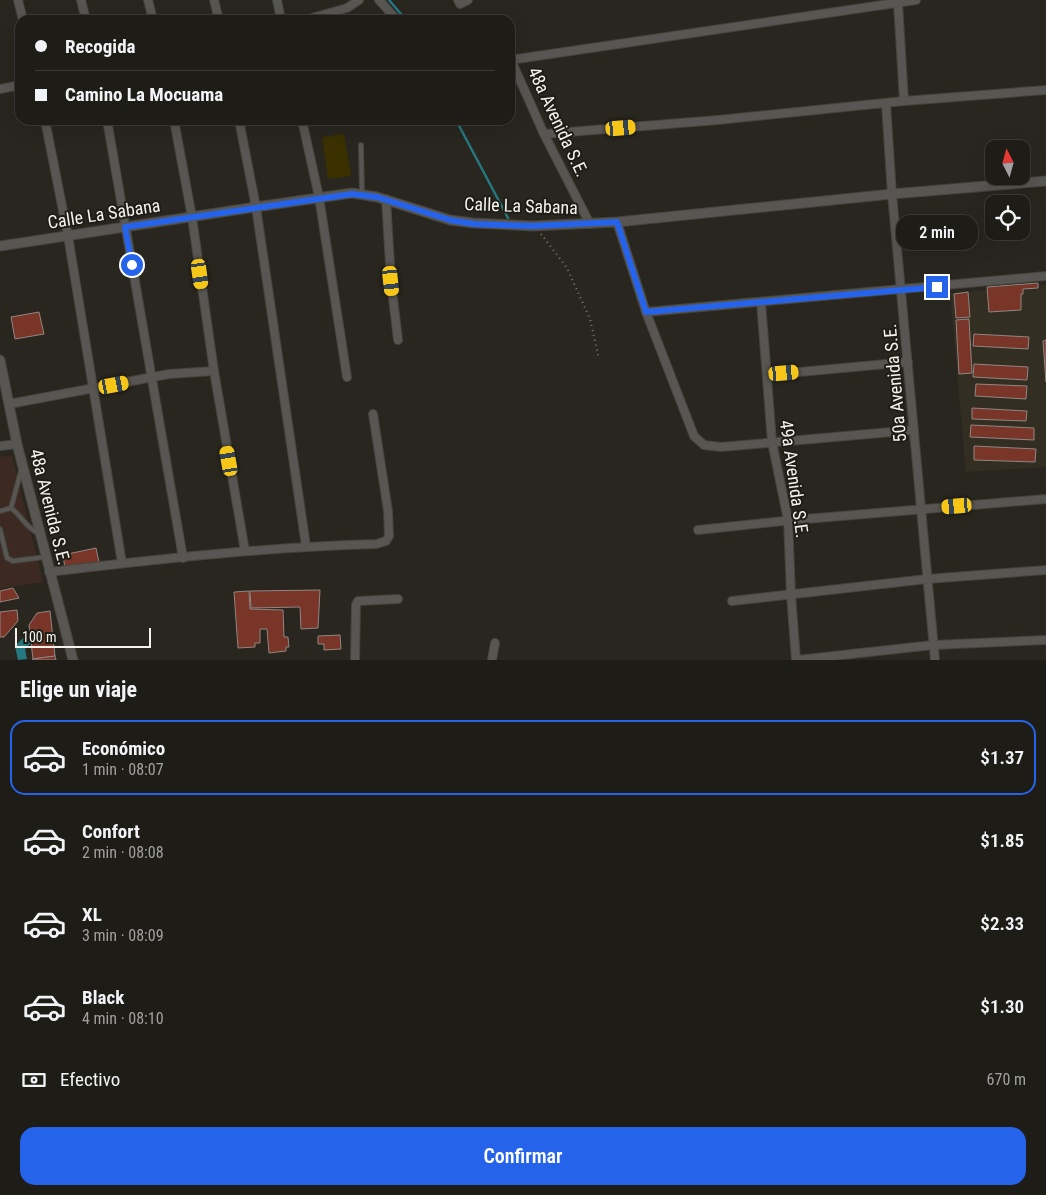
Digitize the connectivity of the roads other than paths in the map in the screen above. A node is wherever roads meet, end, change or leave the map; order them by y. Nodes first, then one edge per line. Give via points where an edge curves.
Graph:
1 (18, 0) edge
2 (81, 0) edge
3 (148, 0) edge
4 (214, 0) edge
5 (277, 0) edge
6 (359, 0) edge
7 (379, 0) edge
8 (458, 0) edge
9 (468, 0) edge
10 (916, 0) edge
11 (898, 3) junction
12 (22, 15) edge
13 (85, 15) edge
14 (152, 15) edge
15 (218, 15) edge
16 (280, 15) edge
17 (322, 15) edge
18 (392, 15) edge
19 (515, 59) edge
20 (515, 69) edge
21 (15, 86) edge
22 (0, 89) edge
23 (1046, 90) edge
24 (904, 101) junction
25 (886, 104) junction
26 (46, 125) edge
27 (108, 125) edge
28 (175, 125) edge
29 (240, 125) edge
30 (303, 125) edge
31 (544, 134) junction
32 (361, 145) dead end
33 (1046, 181) edge
34 (892, 194) junction
35 (362, 195) junction
36 (319, 197) junction
37 (386, 199) junction
38 (256, 207) junction
39 (192, 217) junction
40 (617, 222) junction
41 (590, 224) junction
42 (125, 227) junction
43 (68, 236) junction
44 (0, 246) edge
45 (1046, 276) edge
46 (901, 290) junction
47 (761, 302) junction
48 (646, 312) junction
49 (398, 340) dead end
50 (0, 360) edge
51 (908, 362) junction
52 (214, 371) junction
53 (767, 375) junction
54 (153, 377) junction
55 (347, 377) dead end
56 (94, 389) junction
57 (9, 404) junction
58 (373, 414) dead end
59 (914, 430) junction
60 (772, 442) junction
61 (17, 444) junction
62 (0, 446) edge
63 (23, 466) junction
64 (1046, 499) edge
65 (11, 508) junction
66 (921, 508) junction
67 (0, 511) edge
68 (788, 520) junction
69 (0, 529) edge
70 (698, 530) dead end
71 (40, 534) junction
72 (306, 546) junction
73 (245, 551) junction
74 (45, 557) junction
75 (183, 558) junction
76 (122, 563) junction
77 (1046, 570) edge
78 (49, 572) junction
79 (927, 579) junction
80 (791, 594) junction
81 (398, 599) dead end
82 (732, 601) dead end
83 (1046, 640) edge
84 (496, 644) dead end
85 (933, 645) junction
86 (73, 660) edge
87 (355, 660) edge
88 (492, 660) edge
89 (797, 660) edge
90 (935, 660) edge

1 - 12 street
2 - 13 street
3 - 14 street
4 - 15 street
5 - 16 street
6 - 17 street via 347,8
7 - 18 street
8 - 9 street via 460,4
10 - 11 street
11 - 19 street
11 - 24 street
20 - 31 street, 48a Avenida S.E.
21 - 22 street
23 - 24 street
24 - 25 street
25 - 31 street
25 - 34 street, 50a Avenida S.E.
26 - 43 street
27 - 42 street
28 - 39 street
29 - 38 street
30 - 36 street
31 - 41 street, 48a Avenida S.E.
32 - 35 lane
33 - 34 street, Calle La Sabana
34 - 40 street, Calle La Sabana
34 - 46 street, 50a Avenida S.E.
35 - 36 street, Calle La Sabana
35 - 37 street, Calle La Sabana
36 - 38 street, Calle La Sabana
36 - 55 street
37 - 41 street, Calle La Sabana via 450,220 474,224
37 - 49 street
38 - 39 street, Calle La Sabana
38 - 72 street
39 - 42 street, Calle La Sabana
39 - 52 street
40 - 41 street, Calle La Sabana
40 - 48 street
42 - 43 street, Calle La Sabana
42 - 54 street
43 - 44 street, Calle La Sabana
43 - 56 street
45 - 46 street
46 - 47 street
46 - 51 street, 50a Avenida S.E.
47 - 48 street
47 - 53 street, 49a Avenida S.E.
48 - 60 street via 694,436 704,445 721,447
50 - 57 street, 48a Avenida S.E.
51 - 53 street
51 - 59 street, 50a Avenida S.E.
52 - 54 street
52 - 73 street
53 - 60 street, 49a Avenida S.E.
54 - 56 street
54 - 75 street
56 - 57 street
56 - 76 street
57 - 61 street, 48a Avenida S.E.
58 - 72 street via 389,536 386,541 376,544
59 - 60 street
59 - 66 street, 50a Avenida S.E.
60 - 68 street, 49a Avenida S.E.
61 - 62 street
61 - 63 street, 48a Avenida S.E.
63 - 65 lane
63 - 71 street, 48a Avenida S.E.
64 - 66 street
65 - 67 lane
65 - 71 lane via 29,529
66 - 68 street
66 - 79 street, 50a Avenida S.E.
68 - 70 street
68 - 80 street, 49a Avenida S.E.
69 - 74 lane via 7,558 13,561
71 - 74 street, 48a Avenida S.E.
72 - 73 street
73 - 75 street
74 - 78 street, 48a Avenida S.E.
75 - 76 street
76 - 78 street
77 - 79 street
78 - 86 street, 48a Avenida S.E.
79 - 80 street
79 - 85 street, 50a Avenida S.E.
80 - 82 street
80 - 89 street, 49a Avenida S.E.
81 - 87 street via 358,601
83 - 85 street
84 - 88 street
85 - 89 street
85 - 90 street, 50a Avenida S.E.

